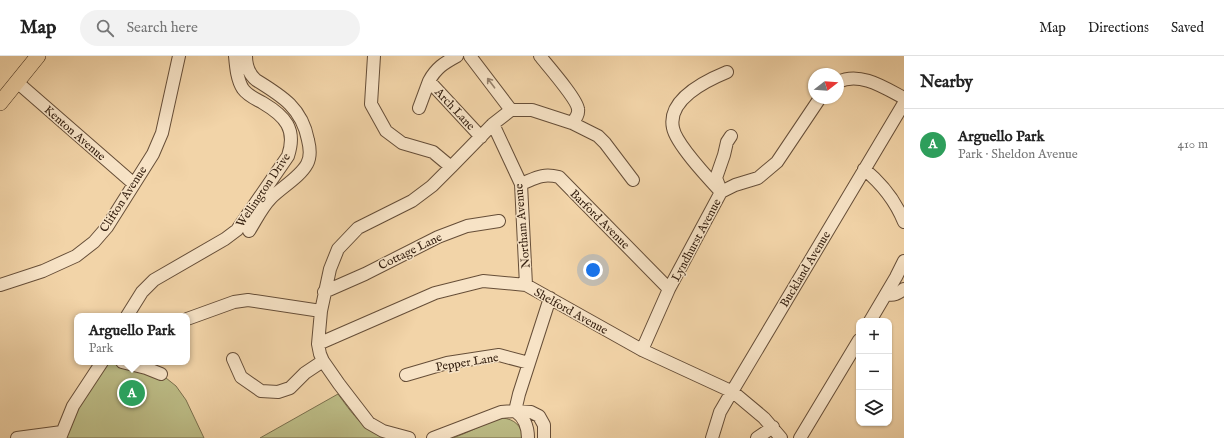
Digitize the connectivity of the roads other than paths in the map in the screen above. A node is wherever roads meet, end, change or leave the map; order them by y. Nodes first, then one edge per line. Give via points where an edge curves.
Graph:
1 (38, 56) edge
2 (179, 56) edge
3 (235, 56) edge
4 (246, 56) edge
5 (374, 56) edge
6 (457, 56) edge
7 (470, 56) edge
8 (540, 56) edge
9 (726, 72) dead end
10 (844, 80) edge
11 (430, 81) junction
12 (17, 82) junction
13 (904, 98) edge
14 (0, 103) edge
15 (904, 103) edge
16 (816, 104) edge
17 (293, 107) junction
18 (419, 108) dead end
19 (511, 110) junction
20 (282, 116) junction
21 (572, 123) junction
22 (493, 124) junction
23 (731, 136) dead end
24 (481, 137) junction
25 (451, 168) junction
26 (864, 170) junction
27 (633, 180) dead end
28 (134, 184) junction
29 (521, 184) junction
30 (721, 192) junction
31 (499, 221) dead end
32 (904, 222) edge
33 (249, 231) dead end
34 (904, 261) edge
35 (0, 285) edge
36 (526, 285) junction
37 (670, 289) junction
38 (904, 290) edge
39 (324, 292) junction
40 (886, 294) junction
41 (550, 298) junction
42 (320, 310) junction
43 (129, 313) edge
44 (190, 318) edge
45 (872, 318) edge
46 (318, 344) junction
47 (856, 345) edge
48 (642, 350) junction
49 (233, 359) dead end
50 (323, 361) junction
51 (529, 362) junction
52 (100, 365) edge
53 (134, 365) edge
54 (161, 374) dead end
55 (406, 375) dead end
56 (733, 392) junction
57 (516, 411) junction
58 (773, 428) junction
59 (61, 435) edge
60 (17, 438) edge
61 (409, 438) edge
62 (433, 438) edge
63 (528, 438) edge
64 (544, 438) edge
65 (712, 438) edge
66 (757, 438) edge
67 (781, 438) edge
68 (800, 438) edge

1 - 12 main road
2 - 28 street, Clifton Avenue via 162,133 153,154
3 - 20 street, Wellington Drive via 237,75 243,88 250,96
4 - 17 street via 252,77
5 - 25 street via 371,104 386,132 402,143 433,152
6 - 11 street, Arch Lane via 434,72
19 -> 7 street
8 - 21 street via 578,108 578,116
9 - 30 street via 700,85 689,94 674,110 672,118 673,129 679,142
10 - 13 street via 858,78 878,84
11 - 18 street, Arch Lane
11 - 24 street, Arch Lane
12 - 14 main road
12 - 28 street, Kenton Avenue
15 - 26 street, Buckland Avenue
16 - 30 street, Lyndhurst Avenue via 769,169 758,178
17 - 20 street
17 - 33 street via 306,127 310,149 308,163 270,199
19 - 21 street via 532,110
19 - 22 street
20 - 43 street, Wellington Drive via 291,133 288,156 237,230 154,280 142,292
21 - 27 street via 598,136
22 - 24 street
22 - 29 street, Northam Avenue
23 - 30 street via 716,178
24 - 25 street
25 - 39 street via 412,201 358,228 338,249
26 - 32 street via 881,185
26 - 56 street, Buckland Avenue
28 - 35 street, Clifton Avenue via 107,227 94,242 76,256
29 - 36 street, Northam Avenue
29 - 37 street, Barford Avenue via 539,176 559,177
30 - 37 street, Lyndhurst Avenue
31 - 39 street, Cottage Lane via 467,226 438,237
34 - 40 street
36 - 41 street, Shelford Avenue
36 - 46 street, Shelford Avenue via 483,282 435,293
37 - 48 street, Lyndhurst Avenue
38 - 40 street via 893,295
39 - 42 street
40 - 45 street
41 - 48 street, Shelford Avenue
41 - 51 street
42 - 44 street via 248,300 234,302
42 - 46 street
46 - 50 street
47 - 68 street
48 - 56 street, Shelford Avenue
49 - 50 street via 241,377 261,391 278,392 290,388 305,373
50 - 61 street via 369,423 383,431
51 - 55 street, Pepper Lane via 499,355 447,363
51 - 57 street
52 - 59 street via 73,406
53 - 54 street
56 - 58 street, Shelford Avenue
56 - 65 street, Buckland Avenue via 720,412
57 - 62 street via 501,412
57 - 63 street via 521,414 527,426
57 - 64 street via 531,412 539,416 544,425
58 - 66 street
58 - 67 street, Shelford Avenue
59 - 60 street

